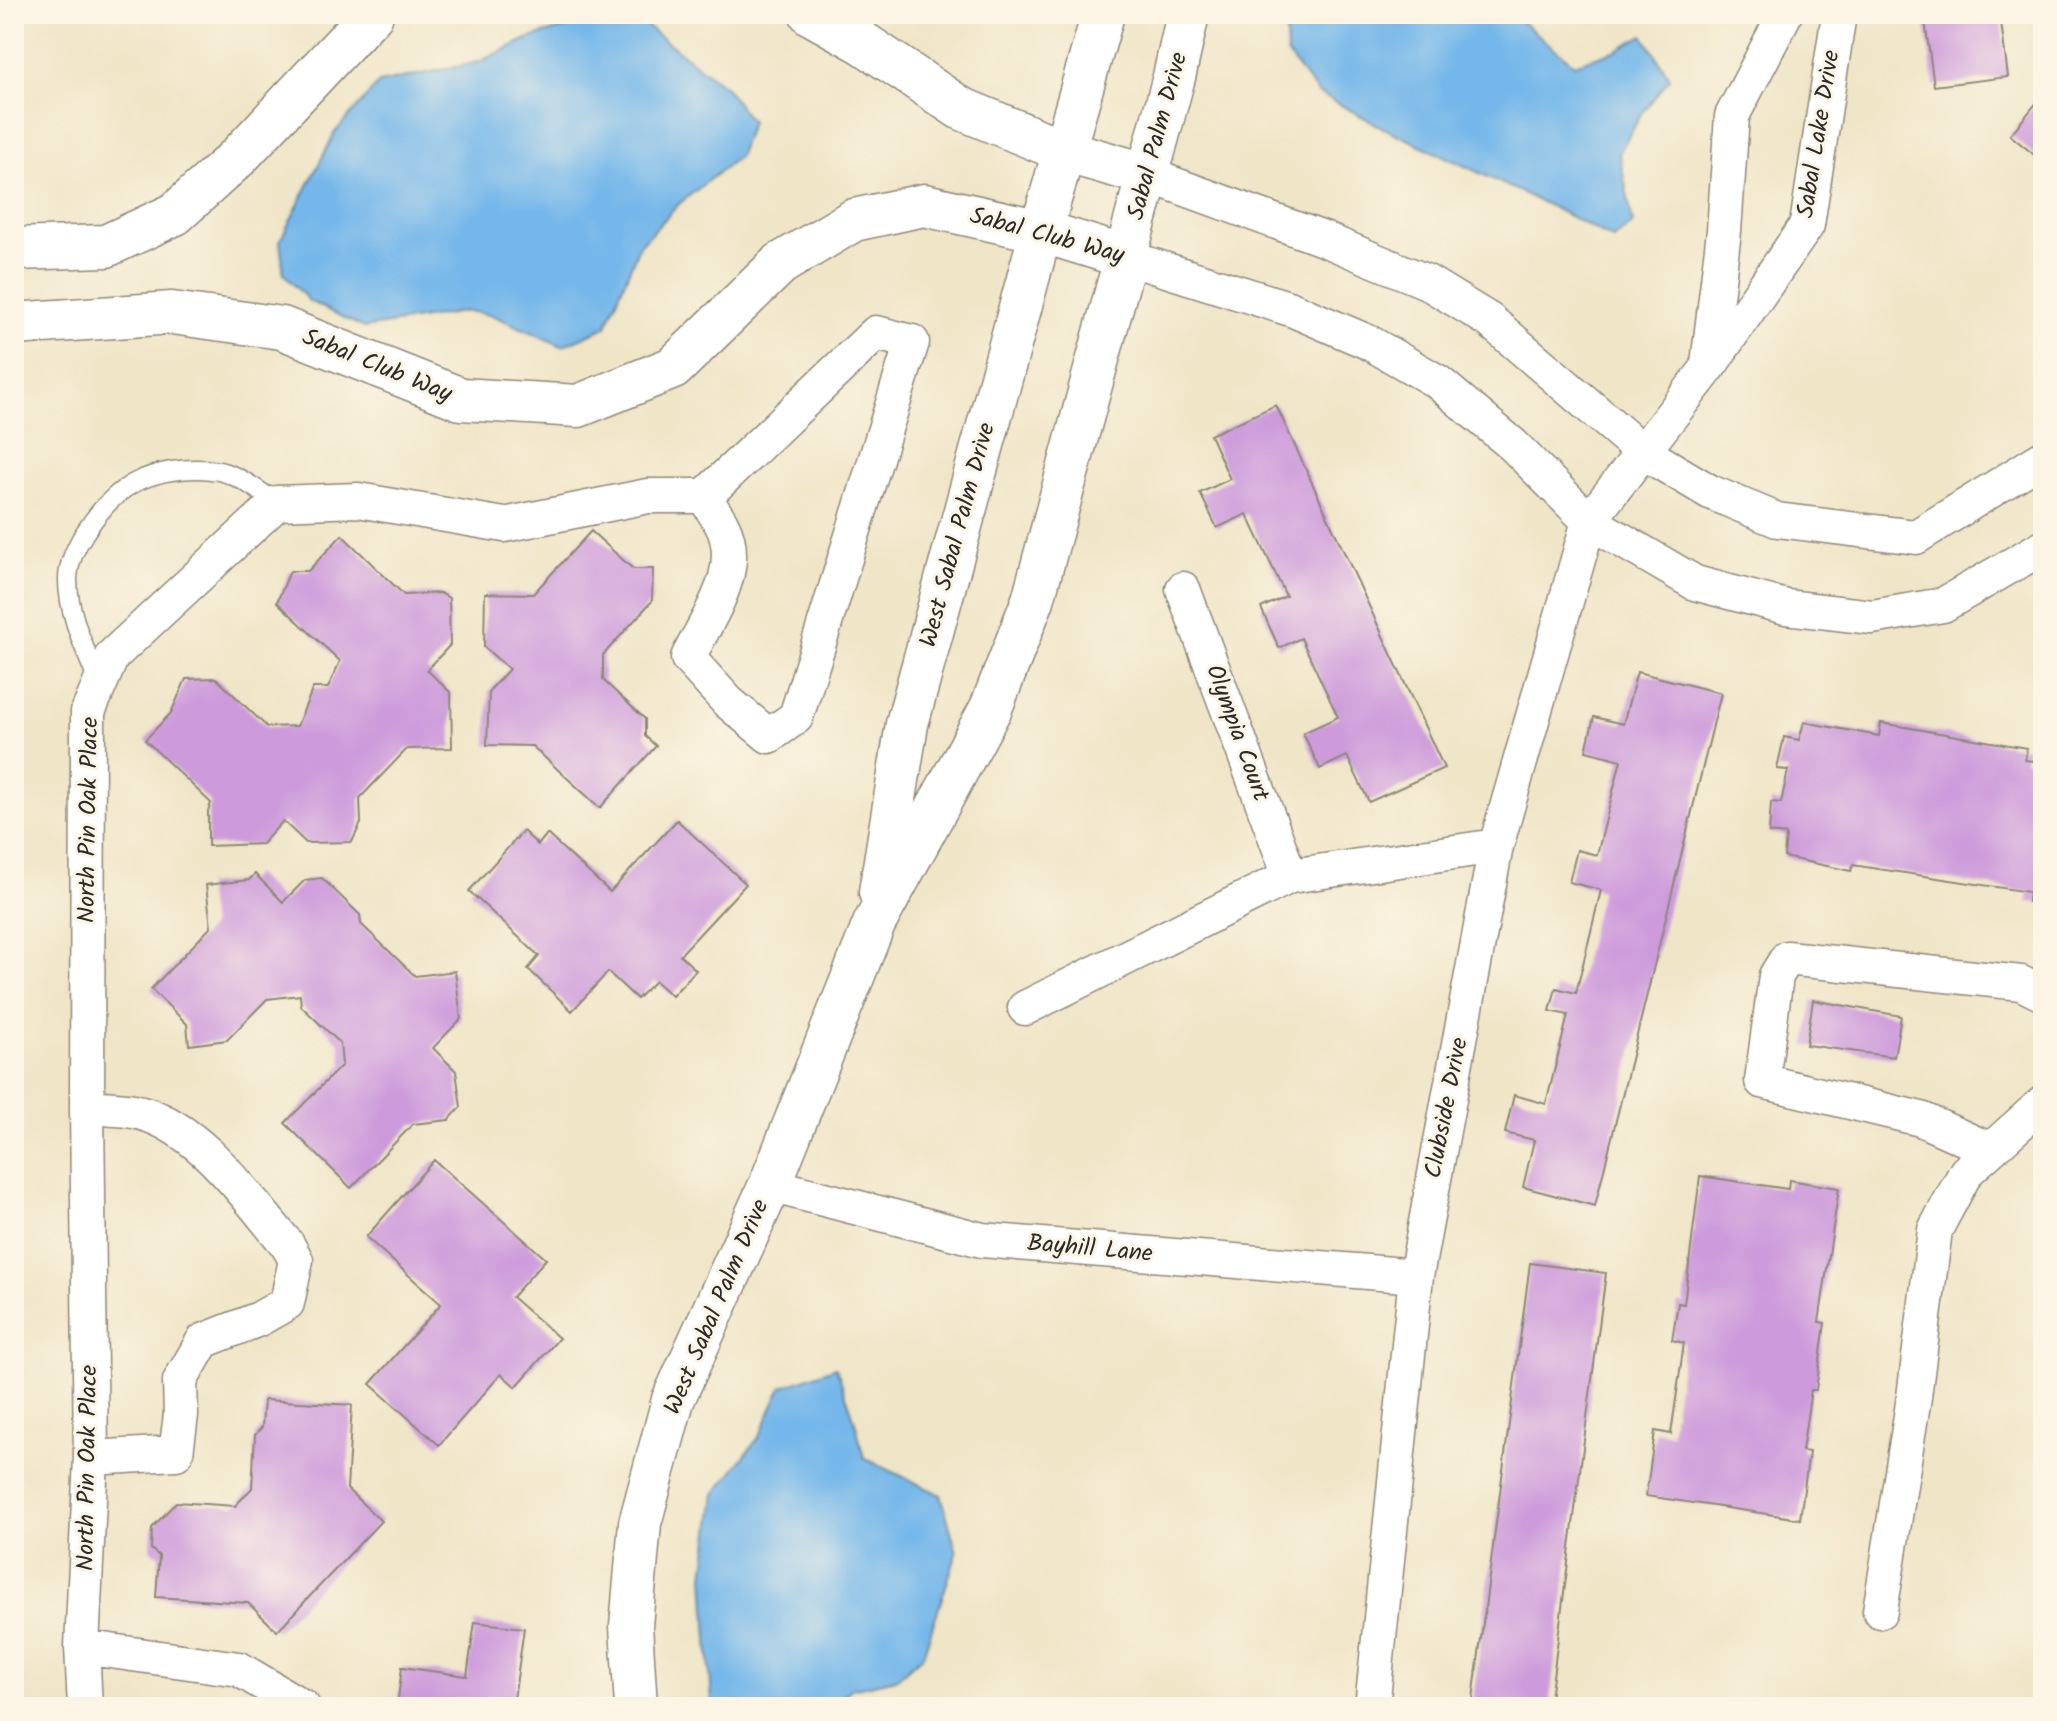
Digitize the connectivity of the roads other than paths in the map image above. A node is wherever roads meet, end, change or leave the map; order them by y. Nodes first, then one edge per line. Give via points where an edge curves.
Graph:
1 (372, 14) edge
2 (811, 14) edge
3 (1103, 14) edge
4 (1188, 14) edge
5 (1785, 14) edge
6 (1839, 14) edge
7 (1064, 151) junction
8 (1148, 175) junction
9 (1041, 231) junction
10 (14, 249) edge
11 (1125, 257) junction
12 (14, 324) edge
13 (1708, 368) junction
14 (1643, 452) junction
15 (2043, 458) edge
16 (705, 496) junction
17 (277, 503) junction
18 (1589, 521) junction
19 (2043, 547) edge
20 (1183, 589) dead end
21 (99, 685) junction
22 (1496, 846) junction
23 (1290, 876) junction
24 (874, 924) junction
25 (2043, 994) edge
26 (1025, 1008) dead end
27 (2043, 1103) edge
28 (87, 1107) junction
29 (1990, 1150) junction
30 (770, 1185) junction
31 (1416, 1276) junction
32 (91, 1458) junction
33 (1880, 1611) dead end
34 (82, 1647) junction
35 (85, 1707) edge
36 (303, 1707) edge
37 (636, 1707) edge
38 (1372, 1707) edge

1 - 10 street via 238,157 175,214 106,246
2 - 7 street via 960,108
3 - 7 street
4 - 8 street, Sabal Palm Drive
5 - 13 street via 1732,116
6 - 13 street, Sabal Lake Drive via 1807,225
7 - 8 street
7 - 9 street, West Sabal Palm Drive
8 - 11 street, Sabal Palm Drive
8 - 14 street via 1427,282 1489,320
9 - 11 street, Sabal Club Way
9 - 12 street, Sabal Club Way via 924,205 854,220 780,264 673,368 578,406 461,399 282,328 172,313
9 - 24 street, West Sabal Palm Drive via 907,724
11 - 18 street, Sabal Club Way via 1291,309 1370,343 1438,382 1513,445
11 - 24 street, West Sabal Palm Drive via 1033,600 991,708
13 - 14 street, Sabal Lake Drive
14 - 15 street via 1710,492 1777,520 1916,537
14 - 18 street, Sabal Lake Drive
16 - 16 street via 721,523 730,556 726,582 688,658 769,736 796,717 912,342 876,333
16 - 17 street via 648,496 504,525 358,500
17 - 21 street, North Pin Oak Place via 112,656
17 - 21 lane via 242,480 215,470 191,469 133,483 114,499 81,537 68,582 76,626
18 - 19 street, Sabal Club Way via 1695,583 1786,607 1872,617 1943,605
18 - 22 street, Clubside Drive
20 - 23 street, Olympia Court
21 - 28 street, North Pin Oak Place via 88,712
22 - 23 street
22 - 31 street, Clubside Drive
23 - 26 street
24 - 30 street, West Sabal Palm Drive
25 - 29 street via 2021,983 1787,958 1776,976 1762,1081 1921,1119
27 - 29 street
28 - 32 street, North Pin Oak Place
28 - 32 street via 142,1113 205,1150 296,1260 287,1303 203,1341 180,1381 176,1453
29 - 33 street via 1966,1172 1935,1230
30 - 31 street, Bayhill Lane via 982,1240
30 - 37 street, West Sabal Palm Drive via 673,1400 640,1523 631,1626
31 - 38 street, Clubside Drive
32 - 34 street, North Pin Oak Place
34 - 35 street, North Pin Oak Place
34 - 36 street via 239,1669

